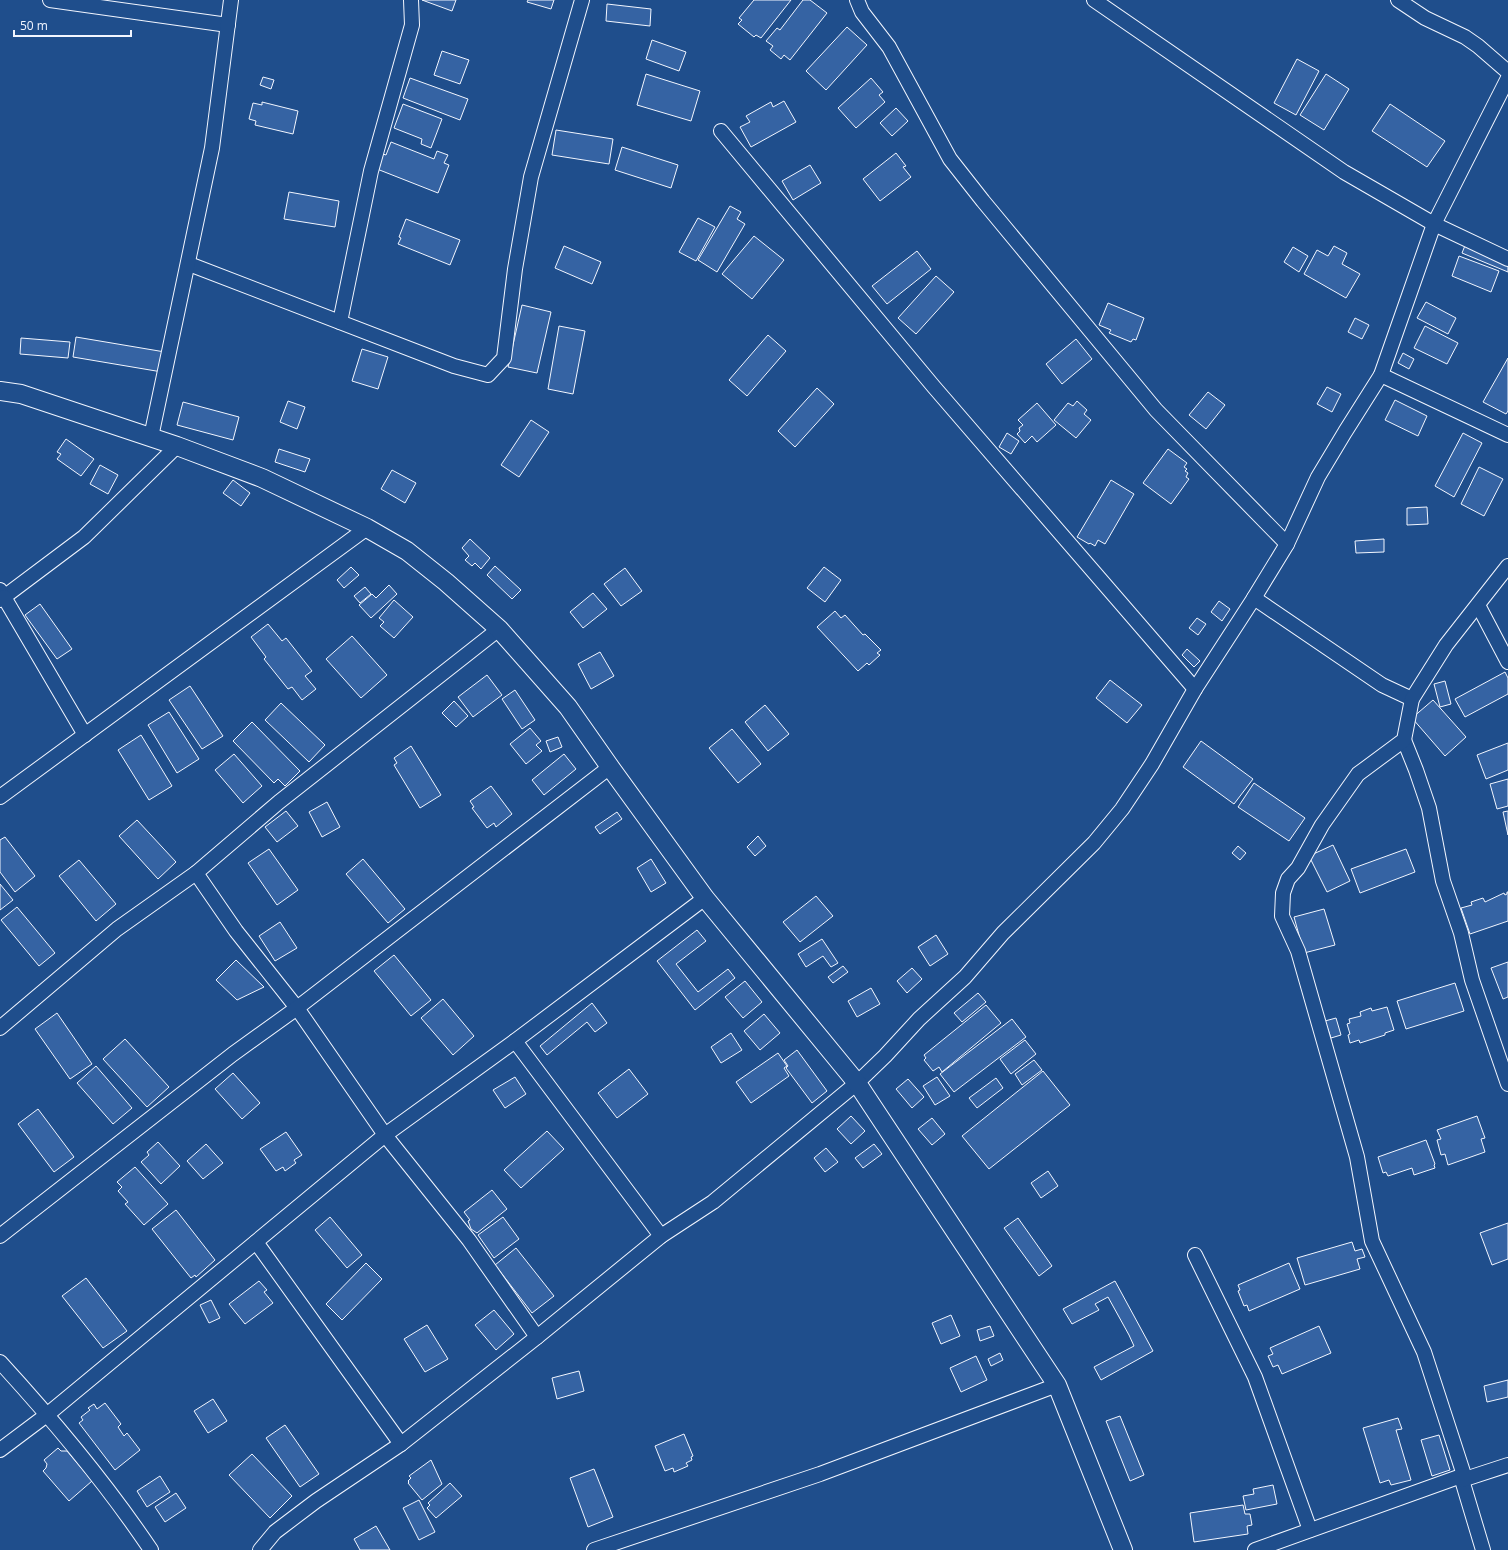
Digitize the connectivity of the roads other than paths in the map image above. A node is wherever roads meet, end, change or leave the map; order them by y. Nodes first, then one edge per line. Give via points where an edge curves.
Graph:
1 (50, 0) edge
2 (231, 0) edge
3 (411, 0) edge
4 (582, 0) edge
5 (858, 0) edge
6 (1094, 0) edge
7 (1398, 0) edge
8 (228, 25) junction
9 (1508, 72) edge
10 (1508, 78) edge
11 (721, 131) dead end
12 (1434, 224) junction
13 (1508, 258) edge
14 (189, 264) junction
15 (340, 322) junction
16 (1382, 375) junction
17 (0, 391) edge
18 (1508, 435) edge
19 (151, 437) junction
20 (177, 446) junction
21 (367, 528) junction
22 (1287, 544) junction
23 (1508, 566) edge
24 (1, 596) edge
25 (1254, 598) junction
26 (1478, 605) junction
27 (499, 629) junction
28 (1508, 662) edge
29 (1195, 689) junction
30 (1412, 699) junction
31 (85, 735) junction
32 (1404, 740) junction
33 (610, 767) junction
34 (0, 797) edge
35 (196, 873) junction
36 (705, 898) junction
37 (297, 1008) junction
38 (0, 1028) edge
39 (515, 1041) junction
40 (856, 1083) junction
41 (1508, 1084) edge
42 (385, 1135) junction
43 (0, 1236) edge
44 (661, 1236) junction
45 (256, 1242) junction
46 (1195, 1255) dead end
47 (537, 1337) junction
48 (0, 1362) edge
49 (1057, 1385) junction
50 (48, 1414) junction
51 (401, 1444) junction
52 (0, 1450) edge
53 (1508, 1465) edge
54 (1463, 1478) junction
55 (1310, 1530) junction
56 (151, 1550) edge
57 (260, 1550) edge
58 (594, 1550) edge
59 (1123, 1550) edge
60 (1255, 1550) edge
61 (1483, 1550) edge

1 - 8 street
2 - 8 street
3 - 15 street via 412,25 371,171
4 - 15 street via 531,177 515,268 504,358 488,375 454,366
5 - 22 street via 862,12 889,47 950,159 983,201 1156,410
6 - 12 street via 1344,172
7 - 9 street via 1425,18 1478,46
8 - 14 street via 212,148
10 - 12 street
11 - 29 street via 934,387
12 - 13 street
12 - 16 street
14 - 15 street
14 - 19 street
16 - 18 street
16 - 22 street via 1318,477
17 - 19 street via 21,394
19 - 20 street
20 - 21 street via 262,478
20 - 24 street via 84,537
21 - 27 street via 407,551
21 - 31 street
22 - 25 street
23 - 26 street
24 - 31 street
25 - 29 street
25 - 30 street via 1382,685
26 - 28 street
26 - 30 street via 1446,645
27 - 33 street via 568,707
27 - 35 street via 279,802
29 - 40 street via 1152,764 1122,809 1094,843 1003,933 965,977
30 - 32 street
31 - 34 street
32 - 41 street via 1429,808 1443,880 1461,932 1472,980
32 - 54 street via 1358,774 1322,825 1298,868 1288,879 1283,893 1282,916 1298,951 1357,1157 1372,1241 1424,1352
33 - 36 street
33 - 37 street
35 - 37 street via 236,931
35 - 38 street via 117,929
36 - 39 street
36 - 40 street
37 - 42 street
37 - 43 street via 233,1054
39 - 42 street
39 - 44 street
40 - 44 street via 713,1202
40 - 49 street
42 - 45 street
42 - 47 street via 469,1240
44 - 47 street
45 - 50 street
45 - 51 street
46 - 55 street via 1255,1377
47 - 51 street
48 - 50 street
49 - 58 street via 820,1474
49 - 59 street
50 - 52 street
50 - 56 street via 123,1508
51 - 57 street via 316,1500 275,1532
53 - 54 street
54 - 55 street
54 - 61 street
55 - 60 street

